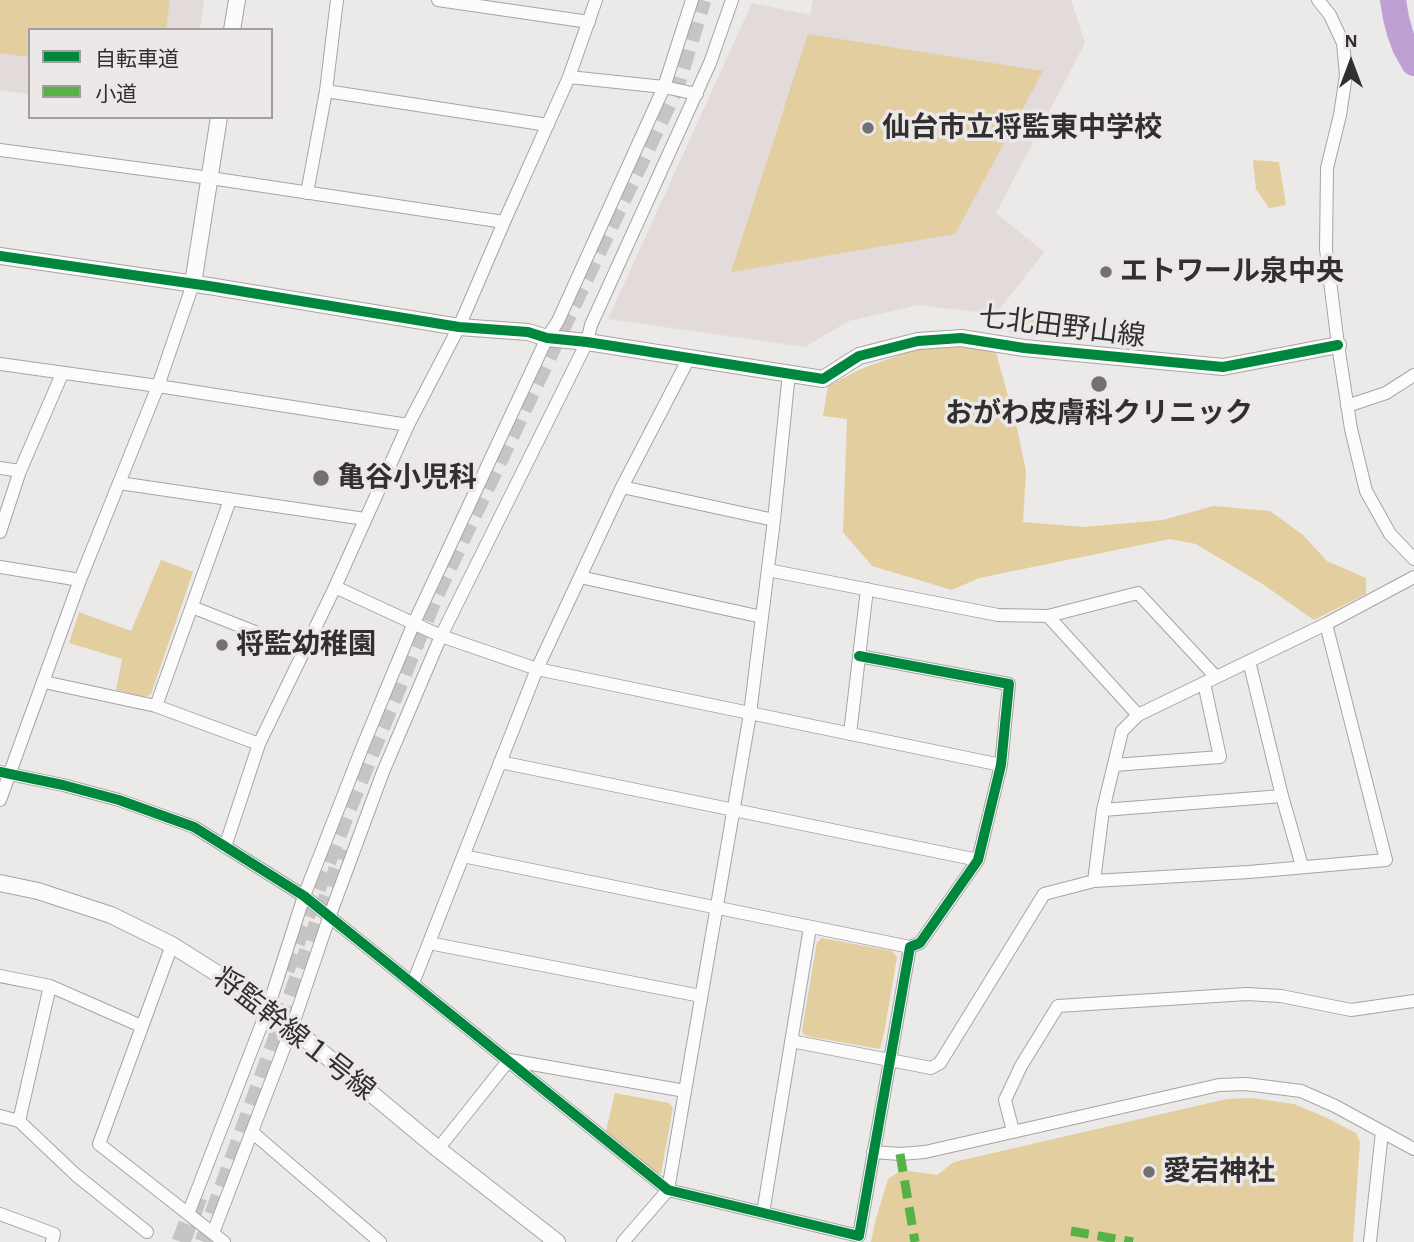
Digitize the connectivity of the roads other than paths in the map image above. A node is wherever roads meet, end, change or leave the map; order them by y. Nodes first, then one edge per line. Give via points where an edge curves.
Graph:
1 (237, 0) edge
2 (337, 0) edge
3 (438, 0) edge
4 (596, 0) edge
5 (692, 0) edge
6 (732, 0) edge
7 (1318, 0) edge
8 (589, 22) junction
9 (232, 28) edge
10 (569, 77) junction
11 (664, 87) junction
12 (326, 91) junction
13 (697, 94) junction
14 (219, 119) edge
15 (548, 125) junction
16 (0, 150) edge
17 (210, 178) junction
18 (307, 193) junction
19 (504, 222) junction
20 (0, 256) edge
21 (193, 284) junction
22 (459, 327) junction
23 (547, 338) junction
24 (587, 342) junction
25 (1338, 345) junction
26 (689, 358) junction
27 (0, 364) edge
28 (789, 373) junction
29 (62, 374) junction
30 (1414, 375) edge
31 (158, 386) junction
32 (1347, 406) junction
33 (408, 425) junction
34 (0, 468) edge
35 (20, 471) junction
36 (119, 483) junction
37 (622, 487) junction
38 (230, 500) junction
39 (365, 519) junction
40 (774, 520) junction
41 (0, 532) edge
42 (1414, 559) edge
43 (0, 567) edge
44 (768, 570) junction
45 (580, 577) junction
46 (1414, 578) edge
47 (80, 580) junction
48 (335, 587) junction
49 (867, 589) junction
50 (192, 607) junction
51 (1048, 616) junction
52 (762, 617) junction
53 (1326, 624) junction
54 (413, 625) junction
55 (441, 636) junction
56 (303, 651) junction
57 (859, 656) junction
58 (1249, 661) junction
59 (537, 669) junction
60 (1210, 680) junction
61 (44, 682) junction
62 (156, 706) junction
63 (750, 714) junction
64 (1138, 715) junction
65 (850, 734) junction
66 (259, 744) junction
67 (500, 762) junction
68 (1002, 765) junction
69 (1114, 765) junction
70 (5, 772) edge
71 (1282, 796) junction
72 (0, 800) edge
73 (734, 810) junction
74 (1103, 810) junction
75 (225, 846) junction
76 (463, 856) junction
77 (978, 860) junction
78 (1302, 866) junction
79 (1094, 881) junction
80 (0, 883) edge
81 (304, 896) junction
82 (717, 908) junction
83 (330, 915) junction
84 (810, 927) junction
85 (429, 943) junction
86 (172, 945) junction
87 (910, 947) junction
88 (0, 976) edge
89 (413, 983) junction
90 (50, 986) junction
91 (701, 996) junction
92 (1414, 1001) edge
93 (268, 1008) junction
94 (141, 1026) junction
95 (292, 1027) junction
96 (791, 1041) junction
97 (509, 1060) junction
98 (890, 1061) junction
99 (685, 1091) junction
100 (0, 1116) edge
101 (19, 1121) junction
102 (1013, 1131) junction
103 (252, 1132) junction
104 (1382, 1132) junction
105 (438, 1149) junction
106 (1414, 1149) edge
107 (873, 1152) junction
108 (668, 1190) junction
109 (763, 1213) junction
110 (0, 1214) edge
111 (188, 1214) junction
112 (147, 1232) dead end
113 (218, 1238) edge
114 (52, 1242) edge
115 (380, 1242) edge
116 (557, 1242) edge
117 (623, 1242) edge
118 (1370, 1242) edge

1 - 9 street
2 - 12 street
3 - 8 street
4 - 8 street
5 - 11 street
6 - 13 street
7 - 25 street via 1343,43 1346,75 1327,168 1326,249
8 - 10 street
10 - 11 street
10 - 15 street
11 - 13 street
11 - 23 street
12 - 15 street
12 - 18 street
13 - 24 street
14 - 17 street
15 - 19 street
16 - 17 street
17 - 18 street
17 - 21 street
18 - 19 street
19 - 22 street
20 - 21 street, 七北田野山線
21 - 22 street, 七北田野山線
21 - 31 street
22 - 23 street, 七北田野山線 via 528,332
22 - 33 street
23 - 24 street, 七北田野山線
23 - 54 street
24 - 26 street, 七北田野山線
24 - 55 street
25 - 28 street, 七北田野山線 via 1223,367 961,338 918,341 859,356 823,379
25 - 32 street
26 - 28 street, 七北田野山線
26 - 37 street
27 - 29 street
28 - 40 street
29 - 31 street
29 - 35 street
30 - 32 street via 1386,393
31 - 33 street
31 - 36 street
32 - 42 street via 1366,491 1391,534
33 - 39 street
34 - 35 street
35 - 41 street
36 - 38 street
36 - 47 street
37 - 40 street
37 - 45 street
38 - 39 street
38 - 50 street
39 - 48 street
40 - 44 street
43 - 47 street
44 - 49 street
44 - 52 street
45 - 52 street
45 - 59 street
46 - 53 street
47 - 61 street
48 - 54 street
48 - 56 street
49 - 51 street via 998,615
49 - 57 street
50 - 56 street
50 - 62 street
51 - 60 street via 1138,593
51 - 64 street
52 - 63 street
53 - 58 street
53 - 78 street via 1386,860
54 - 55 street
54 - 81 street
55 - 59 street
55 - 83 street via 383,772
56 - 66 street
57 - 65 street
57 - 68 street via 1009,684
58 - 60 street
58 - 71 street
59 - 63 street
59 - 67 street
60 - 64 street
60 - 69 street via 1220,757
61 - 62 street
61 - 70 street
62 - 66 street
63 - 65 street
63 - 73 street
64 - 69 street via 1122,731
65 - 68 street
66 - 75 street
67 - 73 street
67 - 76 street
68 - 77 street
69 - 74 street
70 - 72 street
70 - 75 street via 119,800 194,827
71 - 74 street
71 - 78 street
73 - 77 street
73 - 82 street
74 - 79 street
75 - 81 street
76 - 82 street
76 - 85 street
77 - 87 street via 920,943
78 - 79 street
79 - 98 street via 1044,894 940,1063 931,1069
80 - 86 street, 将監幹線１号線 via 111,915
81 - 83 street
81 - 93 street
82 - 84 street
82 - 91 street
83 - 89 street
83 - 95 street
84 - 87 street
84 - 96 street
85 - 89 street
85 - 91 street
86 - 93 street, 将監幹線１号線
86 - 94 street
87 - 98 street
88 - 90 street
89 - 97 street
90 - 94 street
90 - 101 street
91 - 99 street
92 - 102 street via 1351,1010 1247,994 1058,1006 1005,1100
93 - 95 street, 将監幹線１号線
93 - 111 street
94 - 111 street via 99,1144
95 - 103 street
95 - 105 street, 将監幹線１号線
96 - 98 street
96 - 109 street
97 - 99 street
97 - 105 street
97 - 108 street
98 - 107 street
99 - 108 street
100 - 101 street
101 - 112 street
102 - 104 street via 1219,1085 1247,1083 1301,1091
102 - 107 street via 925,1152
103 - 113 street
103 - 115 street
104 - 106 street
104 - 118 street
105 - 116 street, 将監幹線１号線
107 - 109 street via 859,1236
108 - 109 street
108 - 117 street
110 - 114 street via 54,1234
111 - 113 street

